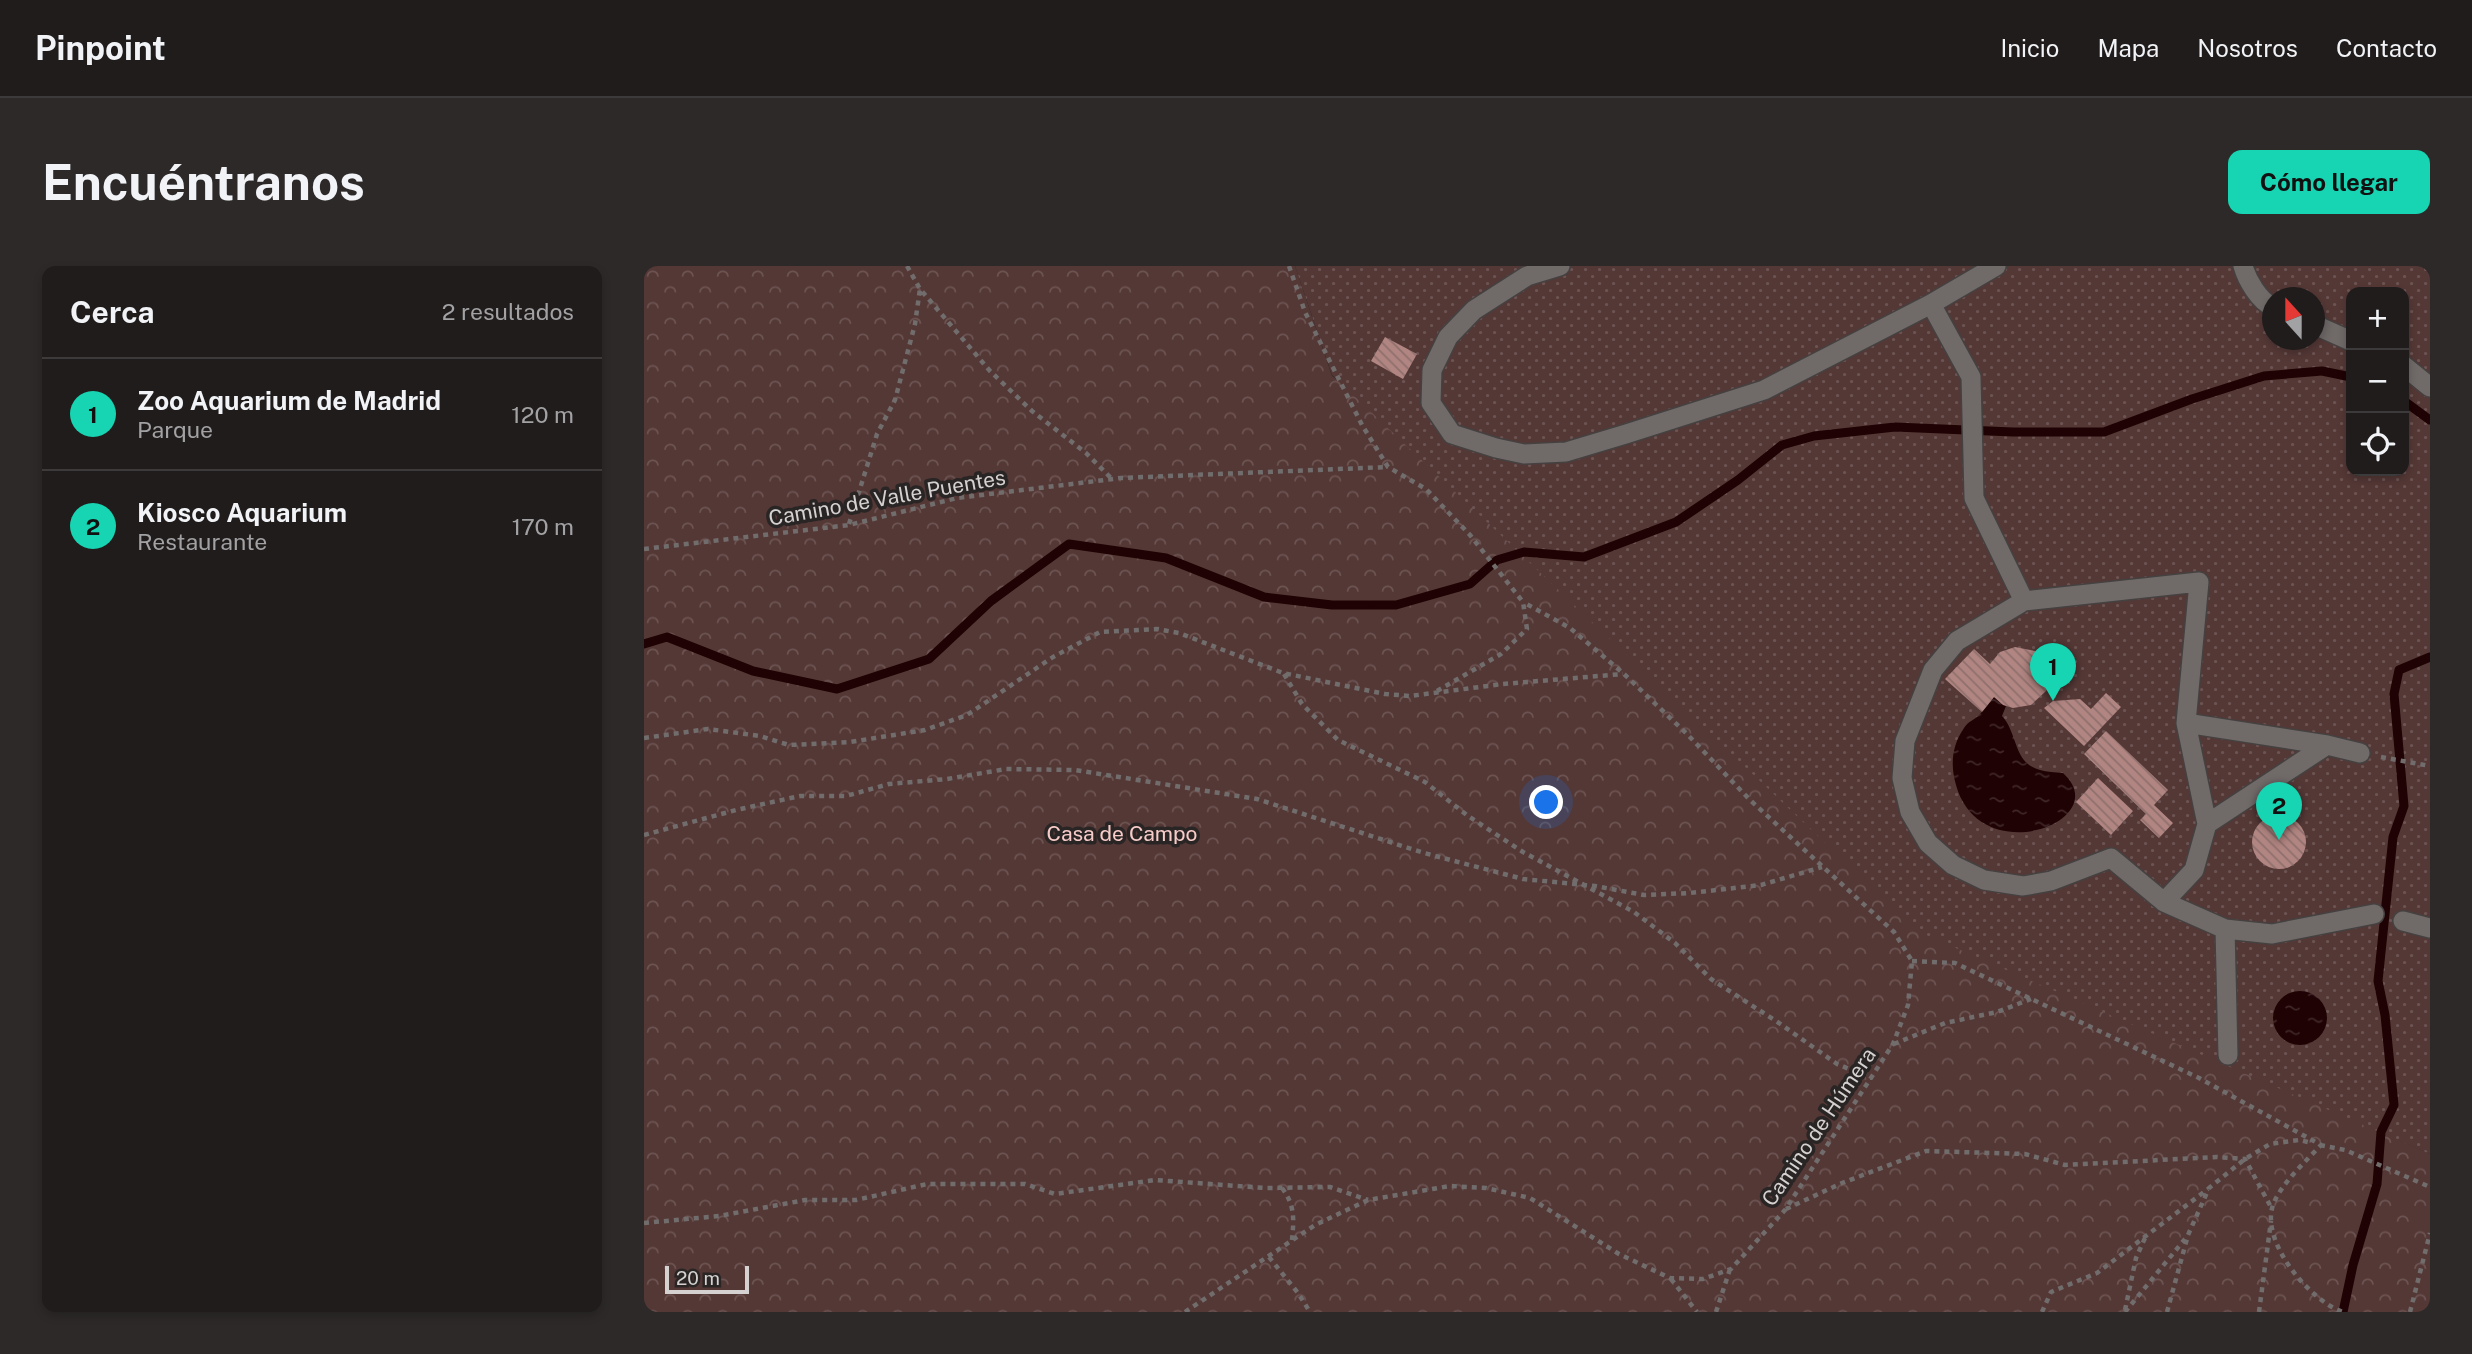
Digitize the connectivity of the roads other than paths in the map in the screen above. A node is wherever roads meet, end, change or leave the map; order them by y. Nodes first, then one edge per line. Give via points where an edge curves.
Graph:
1 (1560, 266) edge
2 (1996, 266) edge
3 (2243, 266) edge
4 (2262, 300) edge
5 (1931, 304) junction
6 (2325, 329) edge
7 (2346, 339) edge
8 (2409, 370) edge
9 (2430, 387) edge
10 (2024, 601) junction
11 (2186, 723) junction
12 (2327, 745) junction
13 (2360, 753) road end
14 (2207, 824) junction
15 (2164, 902) junction
16 (2374, 914) dead end
17 (2403, 921) dead end
18 (2430, 928) edge
19 (2225, 929) junction
20 (2228, 1055) dead end

1 - 5 street via 1527,276 1474,310 1448,337 1432,370 1431,403 1452,434 1524,453 1566,452 1764,390
2 - 5 street
3 - 4 street
5 - 10 street via 1971,377 1974,498
6 - 7 street
8 - 9 street
10 - 11 street via 2199,582
10 - 15 street via 1957,640 1933,670 1905,741 1902,778 1910,812 1928,843 1953,865 1984,880 2023,886 2051,881 2111,858
11 - 12 street
11 - 14 street
12 - 13 street
12 - 14 street
14 - 15 street via 2194,870
15 - 19 street
16 - 19 street via 2272,934
17 - 18 street
19 - 20 street

